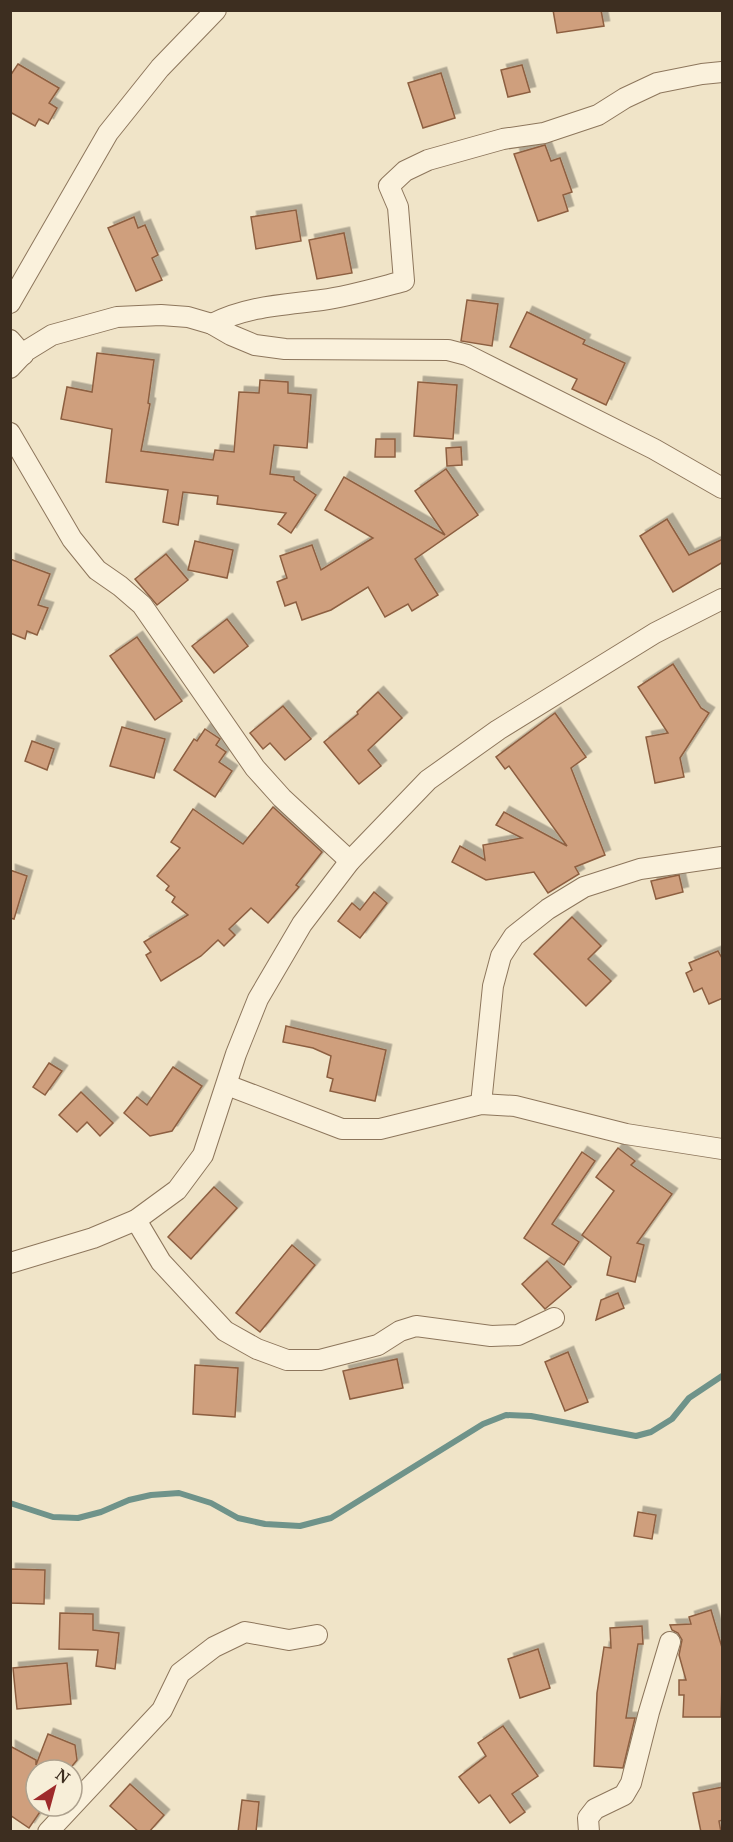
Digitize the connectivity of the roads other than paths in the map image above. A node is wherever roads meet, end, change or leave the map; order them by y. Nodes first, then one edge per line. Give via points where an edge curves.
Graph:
1 (216, 10) edge
2 (723, 72) edge
3 (10, 303) edge
4 (212, 324) junction
5 (15, 354) edge
6 (10, 433) edge
7 (723, 488) edge
8 (723, 598) edge
9 (723, 857) edge
10 (350, 861) junction
11 (227, 1085) junction
12 (481, 1104) junction
13 (723, 1149) edge
14 (136, 1220) junction
15 (10, 1263) edge
16 (554, 1318) dead end
17 (317, 1635) dead end
18 (670, 1642) dead end
19 (48, 1832) edge
20 (588, 1832) edge

1 - 3 street via 160,68 108,133
2 - 4 street via 657,83 598,115 544,133 465,148 405,171 389,186 398,207 404,281 322,300 256,308
4 - 5 street via 170,315 117,317 52,335
4 - 7 street via 255,345 285,349 448,350 467,355 654,448
6 - 10 street via 78,547 97,570 142,604 255,768
8 - 10 street via 655,633 498,730 428,780
9 - 12 street via 640,869 584,887 514,936 501,956 493,986
10 - 11 street via 302,924 258,999
11 - 12 street via 342,1129 380,1129
11 - 14 street via 203,1155 177,1190
12 - 13 street via 515,1106 626,1134
14 - 15 street via 93,1238
14 - 16 street via 160,1262 225,1331 286,1360 320,1360 378,1346 400,1331 416,1326 491,1336 518,1335
17 - 19 street via 289,1640 245,1632 214,1647 180,1674 162,1710
18 - 20 street via 631,1783 624,1795 596,1809 588,1818

